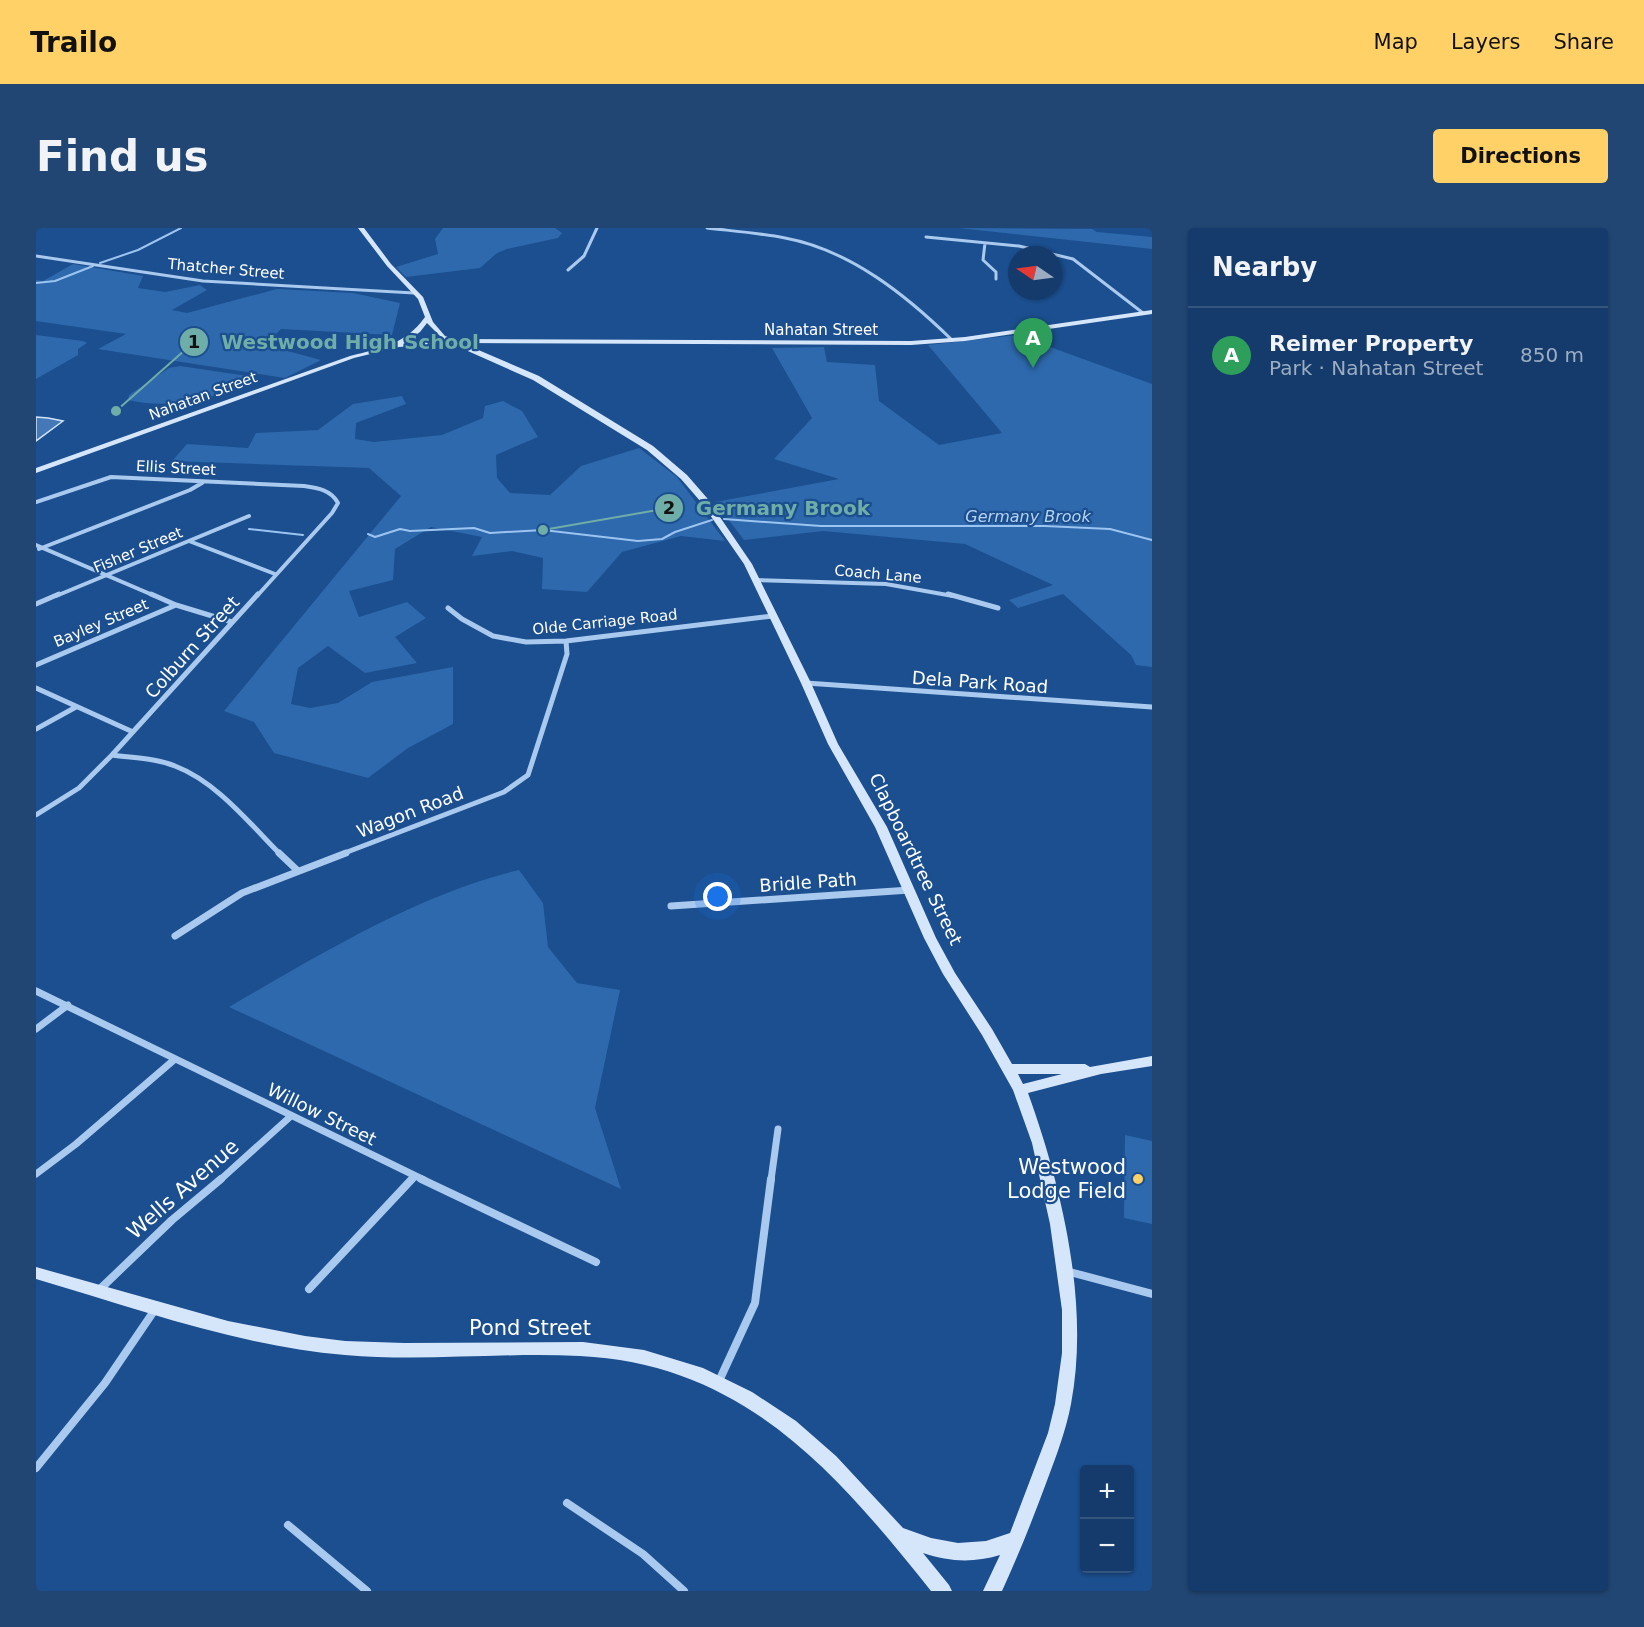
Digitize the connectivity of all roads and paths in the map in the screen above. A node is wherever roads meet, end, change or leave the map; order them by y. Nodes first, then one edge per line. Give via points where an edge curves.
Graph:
1 (361, 228) edge
2 (597, 228) edge
3 (707, 228) edge
4 (926, 237) dead end
5 (985, 243) junction
6 (36, 256) edge
7 (568, 270) dead end
8 (996, 279) dead end
9 (414, 293) junction
10 (1152, 312) edge
11 (1143, 313) junction
12 (428, 317) junction
13 (952, 340) junction
14 (453, 342) junction
15 (487, 342) junction
16 (387, 347) junction
17 (475, 351) junction
18 (36, 471) edge
19 (202, 482) junction
20 (318, 488) joint
21 (36, 502) edge
22 (249, 516) dead end
23 (189, 541) junction
24 (38, 548) edge
25 (275, 574) junction
26 (107, 575) junction
27 (754, 580) junction
28 (36, 604) edge
29 (176, 604) junction
30 (448, 608) dead end
31 (998, 608) dead end
32 (772, 616) junction
33 (232, 622) junction
34 (566, 641) junction
35 (36, 665) edge
36 (806, 683) junction
37 (36, 688) edge
38 (75, 706) junction
39 (1152, 707) edge
40 (36, 729) edge
41 (133, 732) junction
42 (112, 755) junction
43 (36, 815) edge
44 (298, 871) junction
45 (911, 890) junction
46 (671, 906) dead end
47 (175, 936) dead end
48 (36, 991) edge
49 (68, 1005) junction
50 (36, 1029) edge
51 (175, 1059) junction
52 (1152, 1061) edge
53 (1009, 1069) junction
54 (1101, 1069) junction
55 (1020, 1090) junction
56 (291, 1116) junction
57 (778, 1129) dead end
58 (36, 1174) edge
59 (415, 1176) junction
60 (596, 1262) dead end
61 (1065, 1271) junction
62 (36, 1273) edge
63 (309, 1289) dead end
64 (99, 1290) junction
65 (1152, 1294) edge
66 (157, 1307) junction
67 (719, 1381) junction
68 (36, 1468) edge
69 (567, 1503) dead end
70 (288, 1525) dead end
71 (897, 1534) junction
72 (1017, 1539) junction
73 (1002, 1582) edge
74 (367, 1591) edge
75 (684, 1591) edge
76 (943, 1591) edge
77 (992, 1591) edge

1 - 9 street, Clapboardtree Street
2 - 7 street via 586,256
3 - 13 street via 787,238 834,254 915,304
4 - 5 street
5 - 8 street via 982,261 996,272
5 - 11 street via 1042,250 1073,259
6 - 9 street, Thatcher Street via 203,281
9 - 12 street, Clapboardtree Street
10 - 11 street, Nahatan Street
11 - 13 street, Nahatan Street
12 - 14 street, Clapboardtree Street via 435,329
12 - 16 street via 418,331
13 - 15 street, Nahatan Street via 881,344
14 - 15 street, Nahatan Street
14 - 16 street, Nahatan Street
14 - 17 street, Clapboardtree Street
15 - 17 street
16 - 18 street, Nahatan Street
17 - 27 street, Clapboardtree Street via 536,378 650,448 704,500 732,538
19 - 20 street, Ellis Street
19 - 21 street, Ellis Street via 111,477
19 - 24 street
20 - 25 street, Colburn Street via 335,496 337,507
22 - 23 street, Fisher Street
23 - 25 street
23 - 26 street, Fisher Street
24 - 26 street
25 - 33 street, Colburn Street
26 - 28 street, Fisher Street
26 - 29 street
27 - 31 street, Coach Lane via 886,584 939,592
27 - 32 street, Clapboardtree Street
29 - 33 street
29 - 35 street, Bayley Street
30 - 34 street, Olde Carriage Road via 502,639
32 - 34 street, Olde Carriage Road
32 - 36 street, Clapboardtree Street
33 - 41 street, Colburn Street
34 - 44 street, Wagon Road via 567,654 537,752 528,775 519,784
36 - 39 street, Dela Park Road
36 - 45 street, Clapboardtree Street via 832,744 862,791
37 - 38 street
38 - 40 street
38 - 41 street
41 - 42 street, Colburn Street
42 - 43 street, Colburn Street via 79,788
42 - 44 street via 176,766 190,773 219,794
44 - 47 street, Wagon Road via 242,892
45 - 46 street, Bridle Path
45 - 53 street, Clapboardtree Street via 949,974
48 - 49 street, Willow Street
49 - 50 street
49 - 51 street, Willow Street
51 - 56 street, Willow Street
51 - 58 street
52 - 54 street
53 - 54 street
53 - 55 street, Clapboardtree Street
54 - 55 street
55 - 61 street, Clapboardtree Street via 1039,1143
56 - 59 street, Willow Street
56 - 64 street, Wells Avenue
57 - 67 street via 756,1298
59 - 60 street, Willow Street
59 - 63 street
61 - 65 street
61 - 72 street, Clapboardtree Street via 1070,1353 1064,1404
62 - 64 street, Pond Street
64 - 66 street, Pond Street
66 - 67 street, Pond Street via 238,1331 325,1346 397,1351 596,1350 660,1360
66 - 68 street via 105,1383
67 - 71 street, Pond Street via 791,1427
69 - 75 street via 637,1549
70 - 74 street
71 - 72 street via 929,1547 966,1552 993,1550
71 - 76 street, Pond Street
72 - 73 street, Clapboardtree Street
73 - 77 street, Clapboardtree Street

